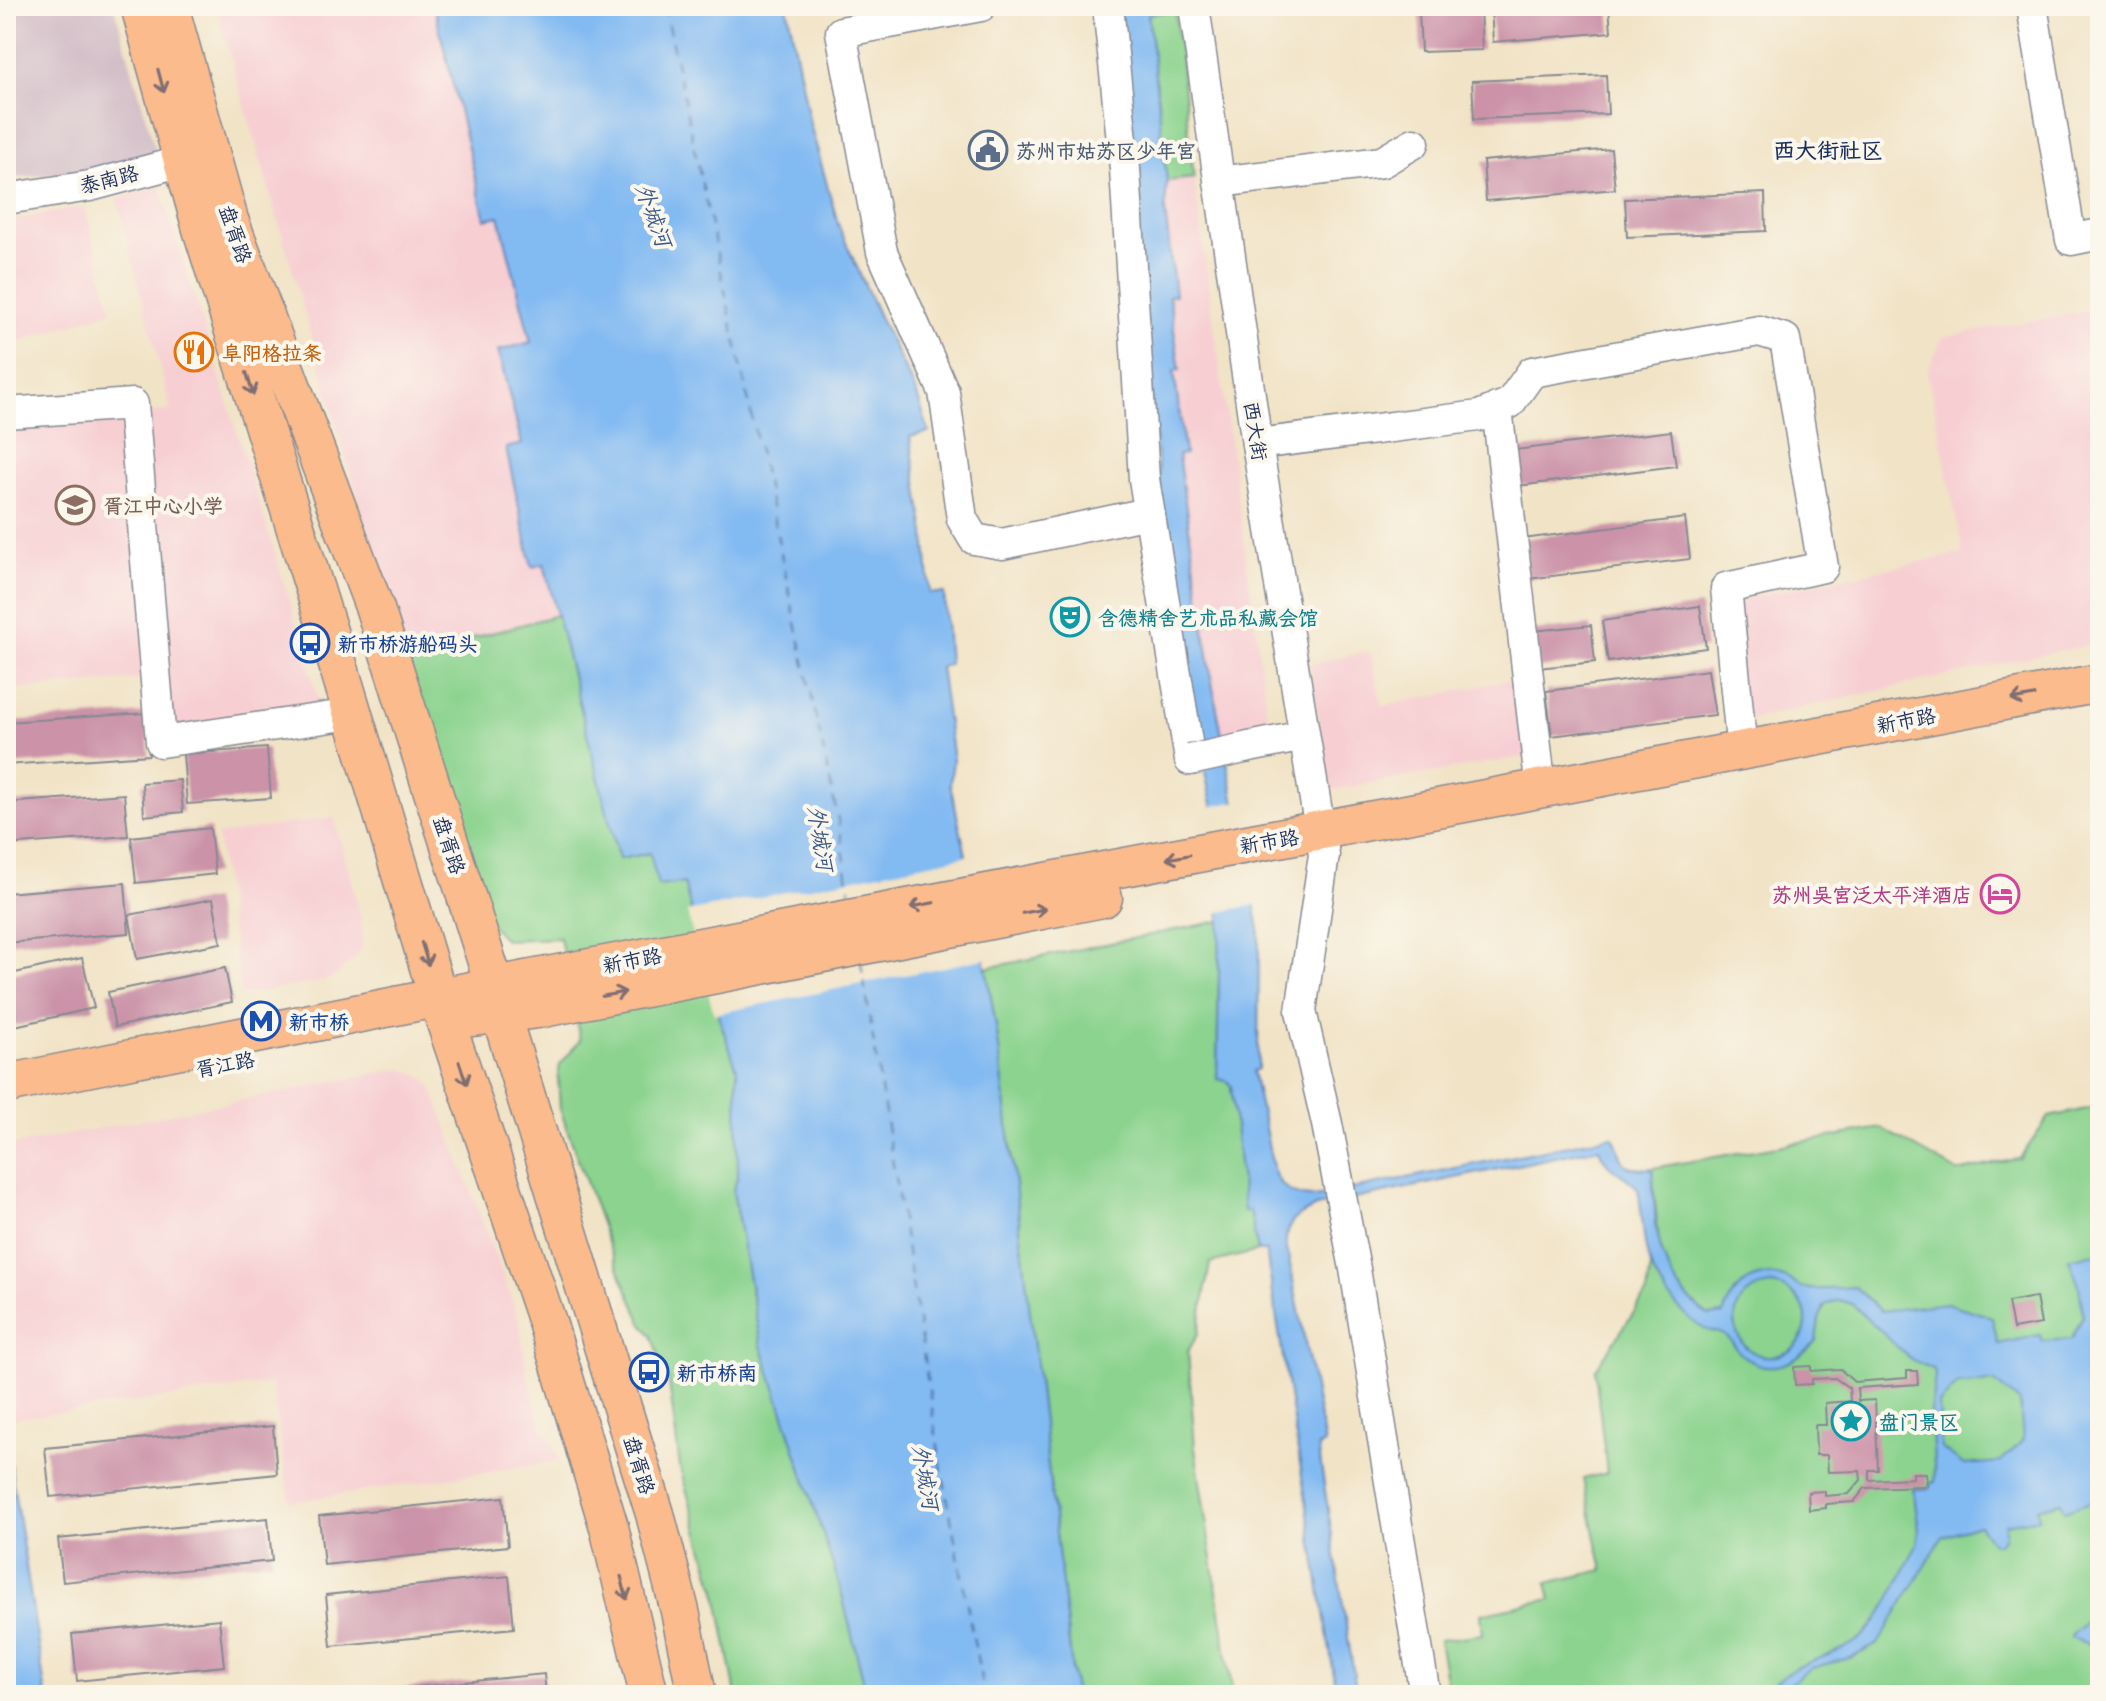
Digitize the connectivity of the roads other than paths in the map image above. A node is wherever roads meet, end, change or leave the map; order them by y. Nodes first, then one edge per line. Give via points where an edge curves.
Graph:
1 (140, 6) edge
2 (169, 6) edge
3 (981, 6) edge
4 (1108, 6) edge
5 (1194, 6) edge
6 (2032, 6) edge
7 (1414, 143) dead end
8 (197, 157) junction
9 (1219, 182) junction
10 (6, 199) edge
11 (2100, 234) edge
12 (1497, 408) junction
13 (6, 413) edge
14 (1257, 444) junction
15 (330, 489) junction
16 (287, 502) junction
17 (1148, 513) junction
18 (2100, 683) edge
19 (2100, 709) edge
20 (352, 714) junction
21 (1304, 736) junction
22 (1742, 752) junction
23 (1541, 790) junction
24 (1322, 843) junction
25 (515, 997) junction
26 (442, 1009) junction
27 (9, 1096) edge
28 (655, 1514) junction
29 (609, 1527) junction
30 (649, 1695) edge
31 (697, 1695) edge
32 (1425, 1695) edge

1 -> 8 main road, 盘胥路
2 - 8 main road, 盘胥路
3 - 17 street via 841,32 882,252 944,392 962,519 974,539 1002,544
4 - 17 street via 1125,169
5 - 9 street, 西大街
6 - 11 street via 2071,240
7 - 9 street via 1382,162
8 - 10 street, 泰南路 via 90,186
8 - 15 main road, 盘胥路 via 229,220
8 -> 16 main road, 盘胥路
9 - 14 street, 西大街
12 - 14 street via 1479,416
12 - 22 street via 1510,403 1532,372 1759,331 1785,339 1823,567 1726,588
12 - 23 street
13 - 20 street via 133,404 161,742
14 - 21 street, 西大街
15 - 16 main road via 438,900
15 - 25 main road, 盘胥路
16 - 20 main road, 盘胥路
17 - 21 street, bridge via 1190,760
18 -> 22 main road, 新市路
19 - 24 main road, 新市路
20 -> 26 main road, 盘胥路
21 - 24 street, 西大街
22 - 23 main road, 新市路
23 - 24 main road, 新市路
24 - 25 main road, 新市路
24 - 32 street, 西大街 via 1301,1011 1343,1204
25 - 26 main road, 新市路
25 - 28 main road, 盘胥路
26 - 27 main road, 胥江路
26 -> 29 main road, 盘胥路
28 - 29 main road via 605,1397 500,1102
28 - 31 main road, 盘胥路
29 -> 30 main road, 盘胥路

